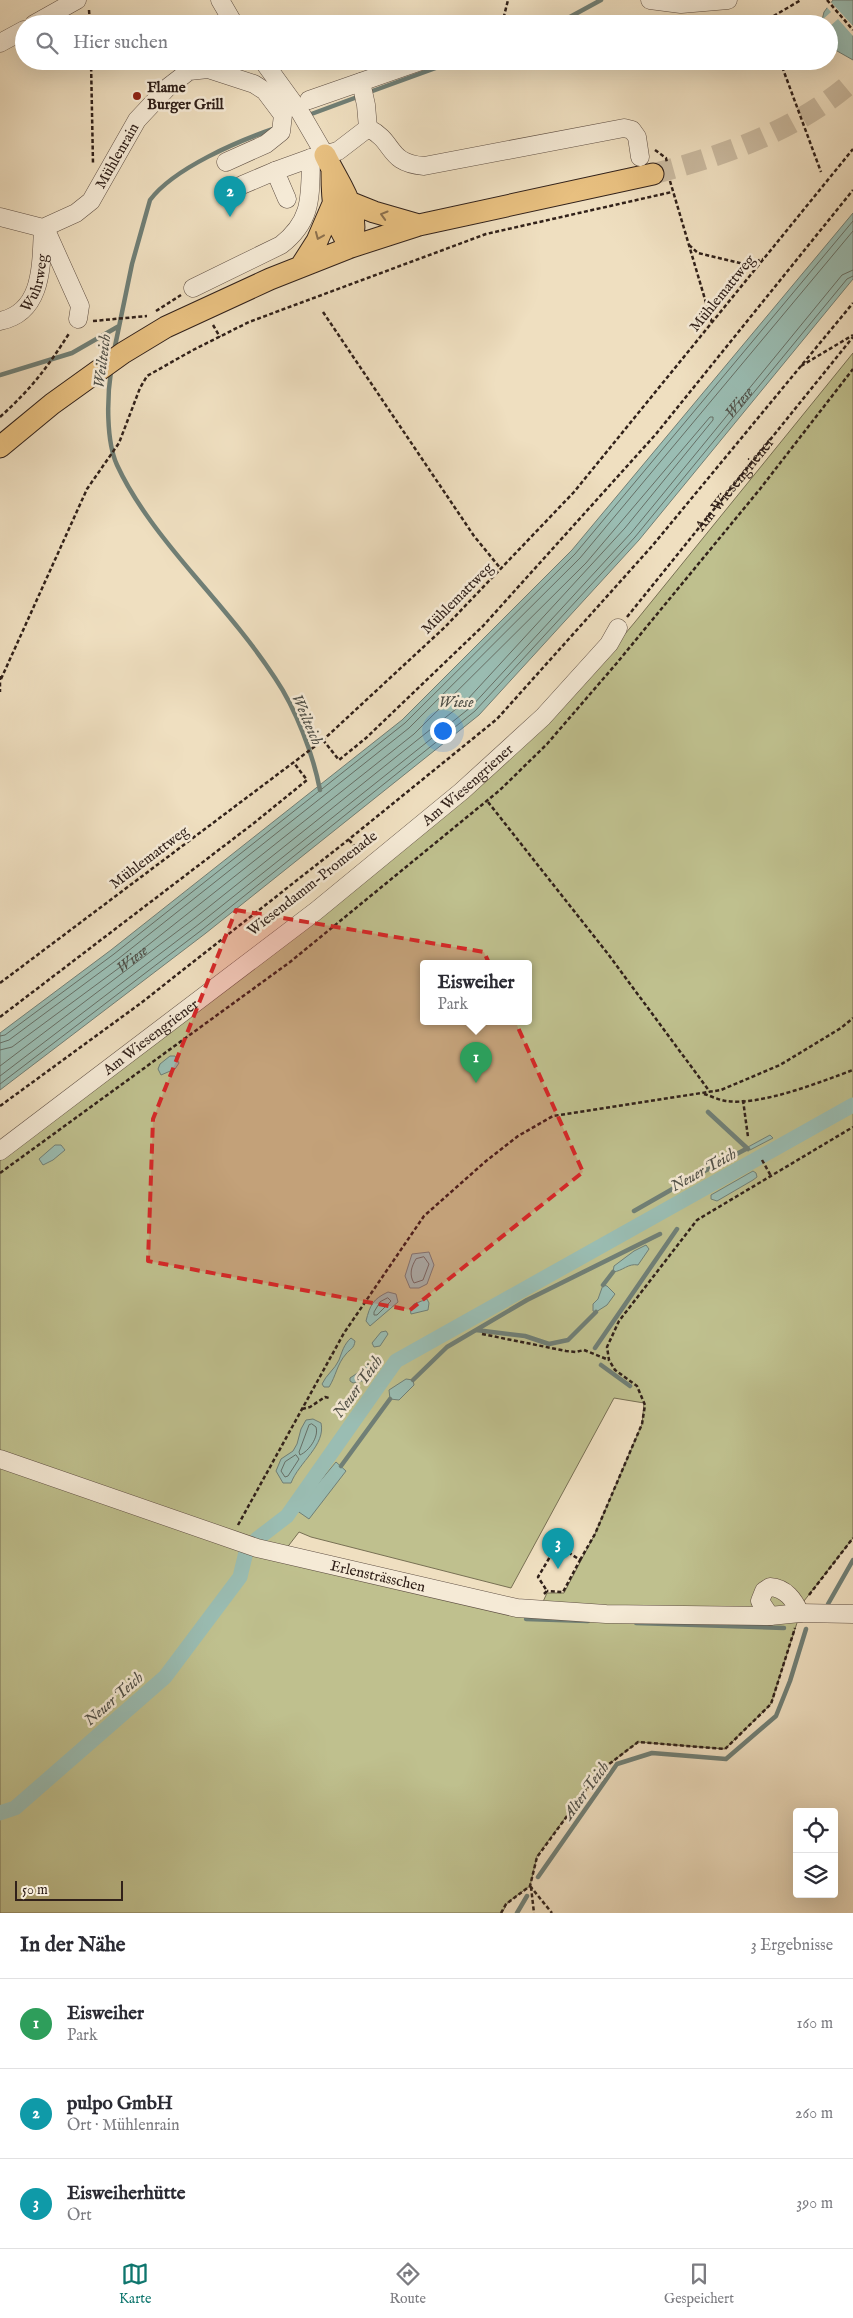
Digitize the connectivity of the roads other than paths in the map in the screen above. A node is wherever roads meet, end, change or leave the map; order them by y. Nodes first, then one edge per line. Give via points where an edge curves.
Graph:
1 (220, 0) edge
2 (650, 0) edge
3 (728, 0) edge
4 (697, 2) edge
5 (83, 4) edge
6 (56, 15) edge
7 (229, 15) edge
8 (15, 35) edge
9 (0, 43) edge
10 (199, 70) edge
11 (211, 70) edge
12 (267, 70) edge
13 (395, 70) edge
14 (360, 82) junction
15 (296, 117) junction
16 (368, 128) junction
17 (640, 157) dead end
18 (226, 162) dead end
19 (322, 162) junction
20 (275, 171) junction
21 (664, 172) tunnel mouth
22 (242, 185) dead end
23 (287, 199) dead end
24 (341, 203) junction
25 (0, 217) edge
26 (419, 225) junction
27 (44, 228) junction
28 (352, 247) junction
29 (301, 266) junction
30 (192, 288) road end
31 (78, 319) dead end
32 (0, 321) edge
33 (0, 446) edge
34 (618, 628) road end
35 (0, 1151) edge
36 (0, 1459) edge
37 (800, 1613) junction
38 (853, 1614) edge
39 (770, 1616) junction

1 - 7 street
2 - 4 street
3 - 4 street
5 - 6 street
8 - 9 street
10 - 27 street, Mühlenrain via 190,71 167,88 138,120 91,201 76,213
11 - 15 street, Mühlenrain via 254,84
12 - 15 street
13 - 14 street
14 - 15 street
14 - 16 street
15 - 18 street via 266,144
15 - 19 street
16 - 17 street via 377,132 400,161 409,165 424,166 624,128 632,130 637,137
16 - 19 street
19 - 20 street
19 - 24 main road
19 - 30 street via 306,216 290,238 281,246
20 - 22 street
20 - 23 street
21 - 26 main road
26 -> 24 main road
24 - 28 main road via 355,219
24 -> 29 main road
25 - 27 street
26 - 28 main road
27 - 31 street via 80,306
27 - 32 street, Wuhrweg via 40,280 29,305
28 - 29 main road
29 - 33 main road via 166,327 101,367
34 - 35 street, Am Wiesengriener via 609,644 543,717 462,791 316,912
36 - 39 street, Erlensträsschen via 245,1544 517,1608 606,1614
37 - 38 street, Erlensträsschen
37 - 39 street, Erlensträsschen
37 - 39 street via 795,1602 783,1590 770,1587 764,1591 760,1601

